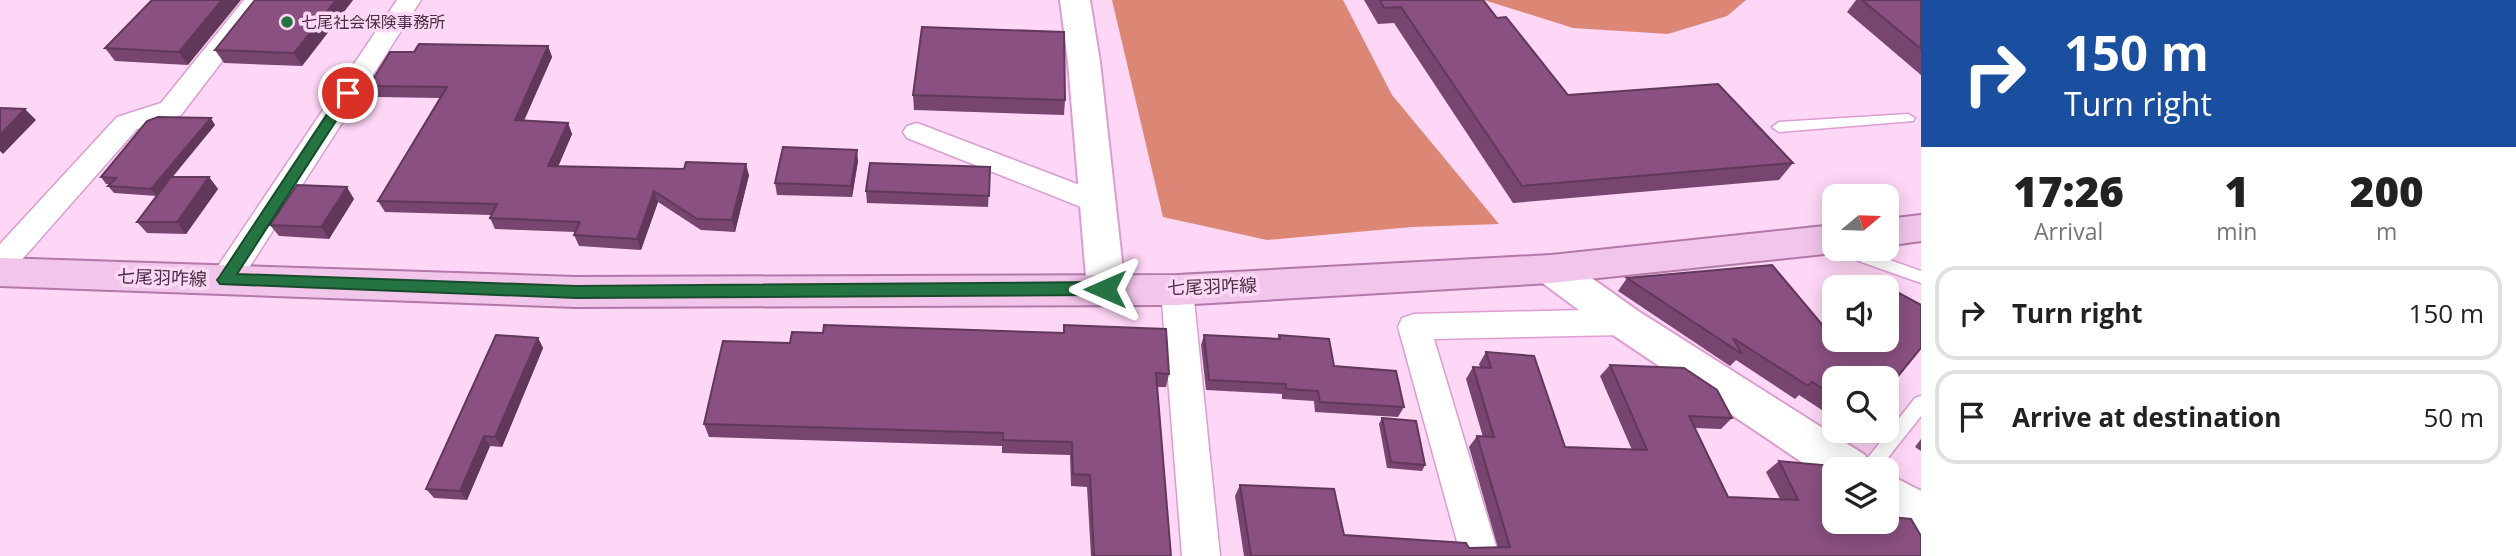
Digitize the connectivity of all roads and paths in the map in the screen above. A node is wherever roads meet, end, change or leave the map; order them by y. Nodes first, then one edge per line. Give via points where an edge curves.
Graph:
1 (257, 0) edge
2 (409, 0) edge
3 (1075, 0) edge
4 (1908, 118) dead end
5 (1779, 127) dead end
6 (917, 132) dead end
7 (1096, 202) junction
8 (1921, 228) edge
9 (1899, 231) edge
10 (1822, 245) edge
11 (1877, 261) edge
12 (0, 264) edge
13 (1551, 269) junction
14 (0, 272) edge
15 (1921, 277) edge
16 (225, 280) junction
17 (1105, 289) junction
18 (1177, 290) junction
19 (1624, 322) junction
20 (1921, 403) edge
21 (1831, 457) edge
22 (1878, 457) edge
23 (1899, 502) edge
24 (1921, 516) edge
25 (1201, 556) edge
26 (1480, 556) edge

1 - 12 street via 171,109 127,124
2 - 16 street
3 - 7 street
4 - 5 lane
6 - 7 street
7 - 17 street
8 - 9 main road
10 - 13 main road, 七尾羽咋線
11 - 15 lane
13 - 18 main road, 七尾羽咋線
13 - 19 street
14 - 16 main road, 七尾羽咋線
16 - 17 main road, 七尾羽咋線 via 576,292
17 - 18 main road, 七尾羽咋線
18 - 25 street
19 - 21 street
19 - 26 street via 1414,327
20 - 22 lane
23 - 24 street

